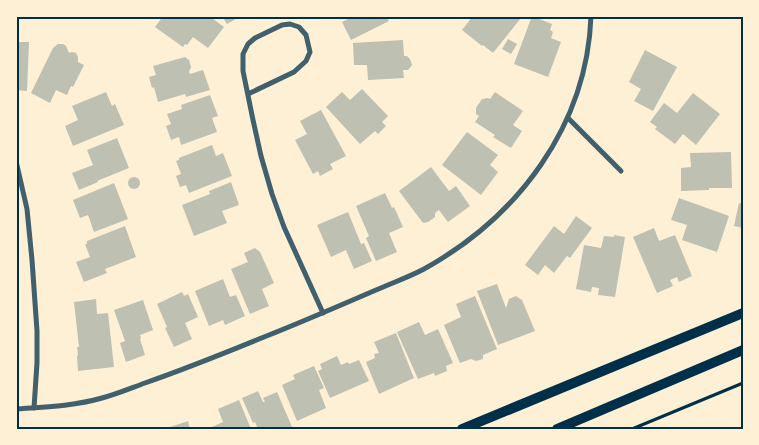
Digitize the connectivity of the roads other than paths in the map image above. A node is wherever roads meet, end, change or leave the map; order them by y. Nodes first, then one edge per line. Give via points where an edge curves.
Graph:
1 (591, 16) edge
2 (248, 94) junction
3 (568, 118) junction
4 (16, 161) edge
5 (621, 171) dead end
6 (323, 313) junction
7 (743, 313) edge
8 (743, 350) edge
9 (34, 408) junction
10 (16, 409) edge
11 (462, 429) edge
12 (557, 429) edge

1 - 3 street via 580,86
2 - 2 street via 243,54 248,44 282,25 299,27 306,35 310,52 306,61 294,72
2 - 6 street via 260,156 272,194
3 - 5 street
3 - 6 street via 524,188 478,234 423,270
4 - 9 street via 27,210 32,260 37,331
6 - 9 street via 180,371 102,398
7 - 11 main road
8 - 12 main road
9 - 10 street

